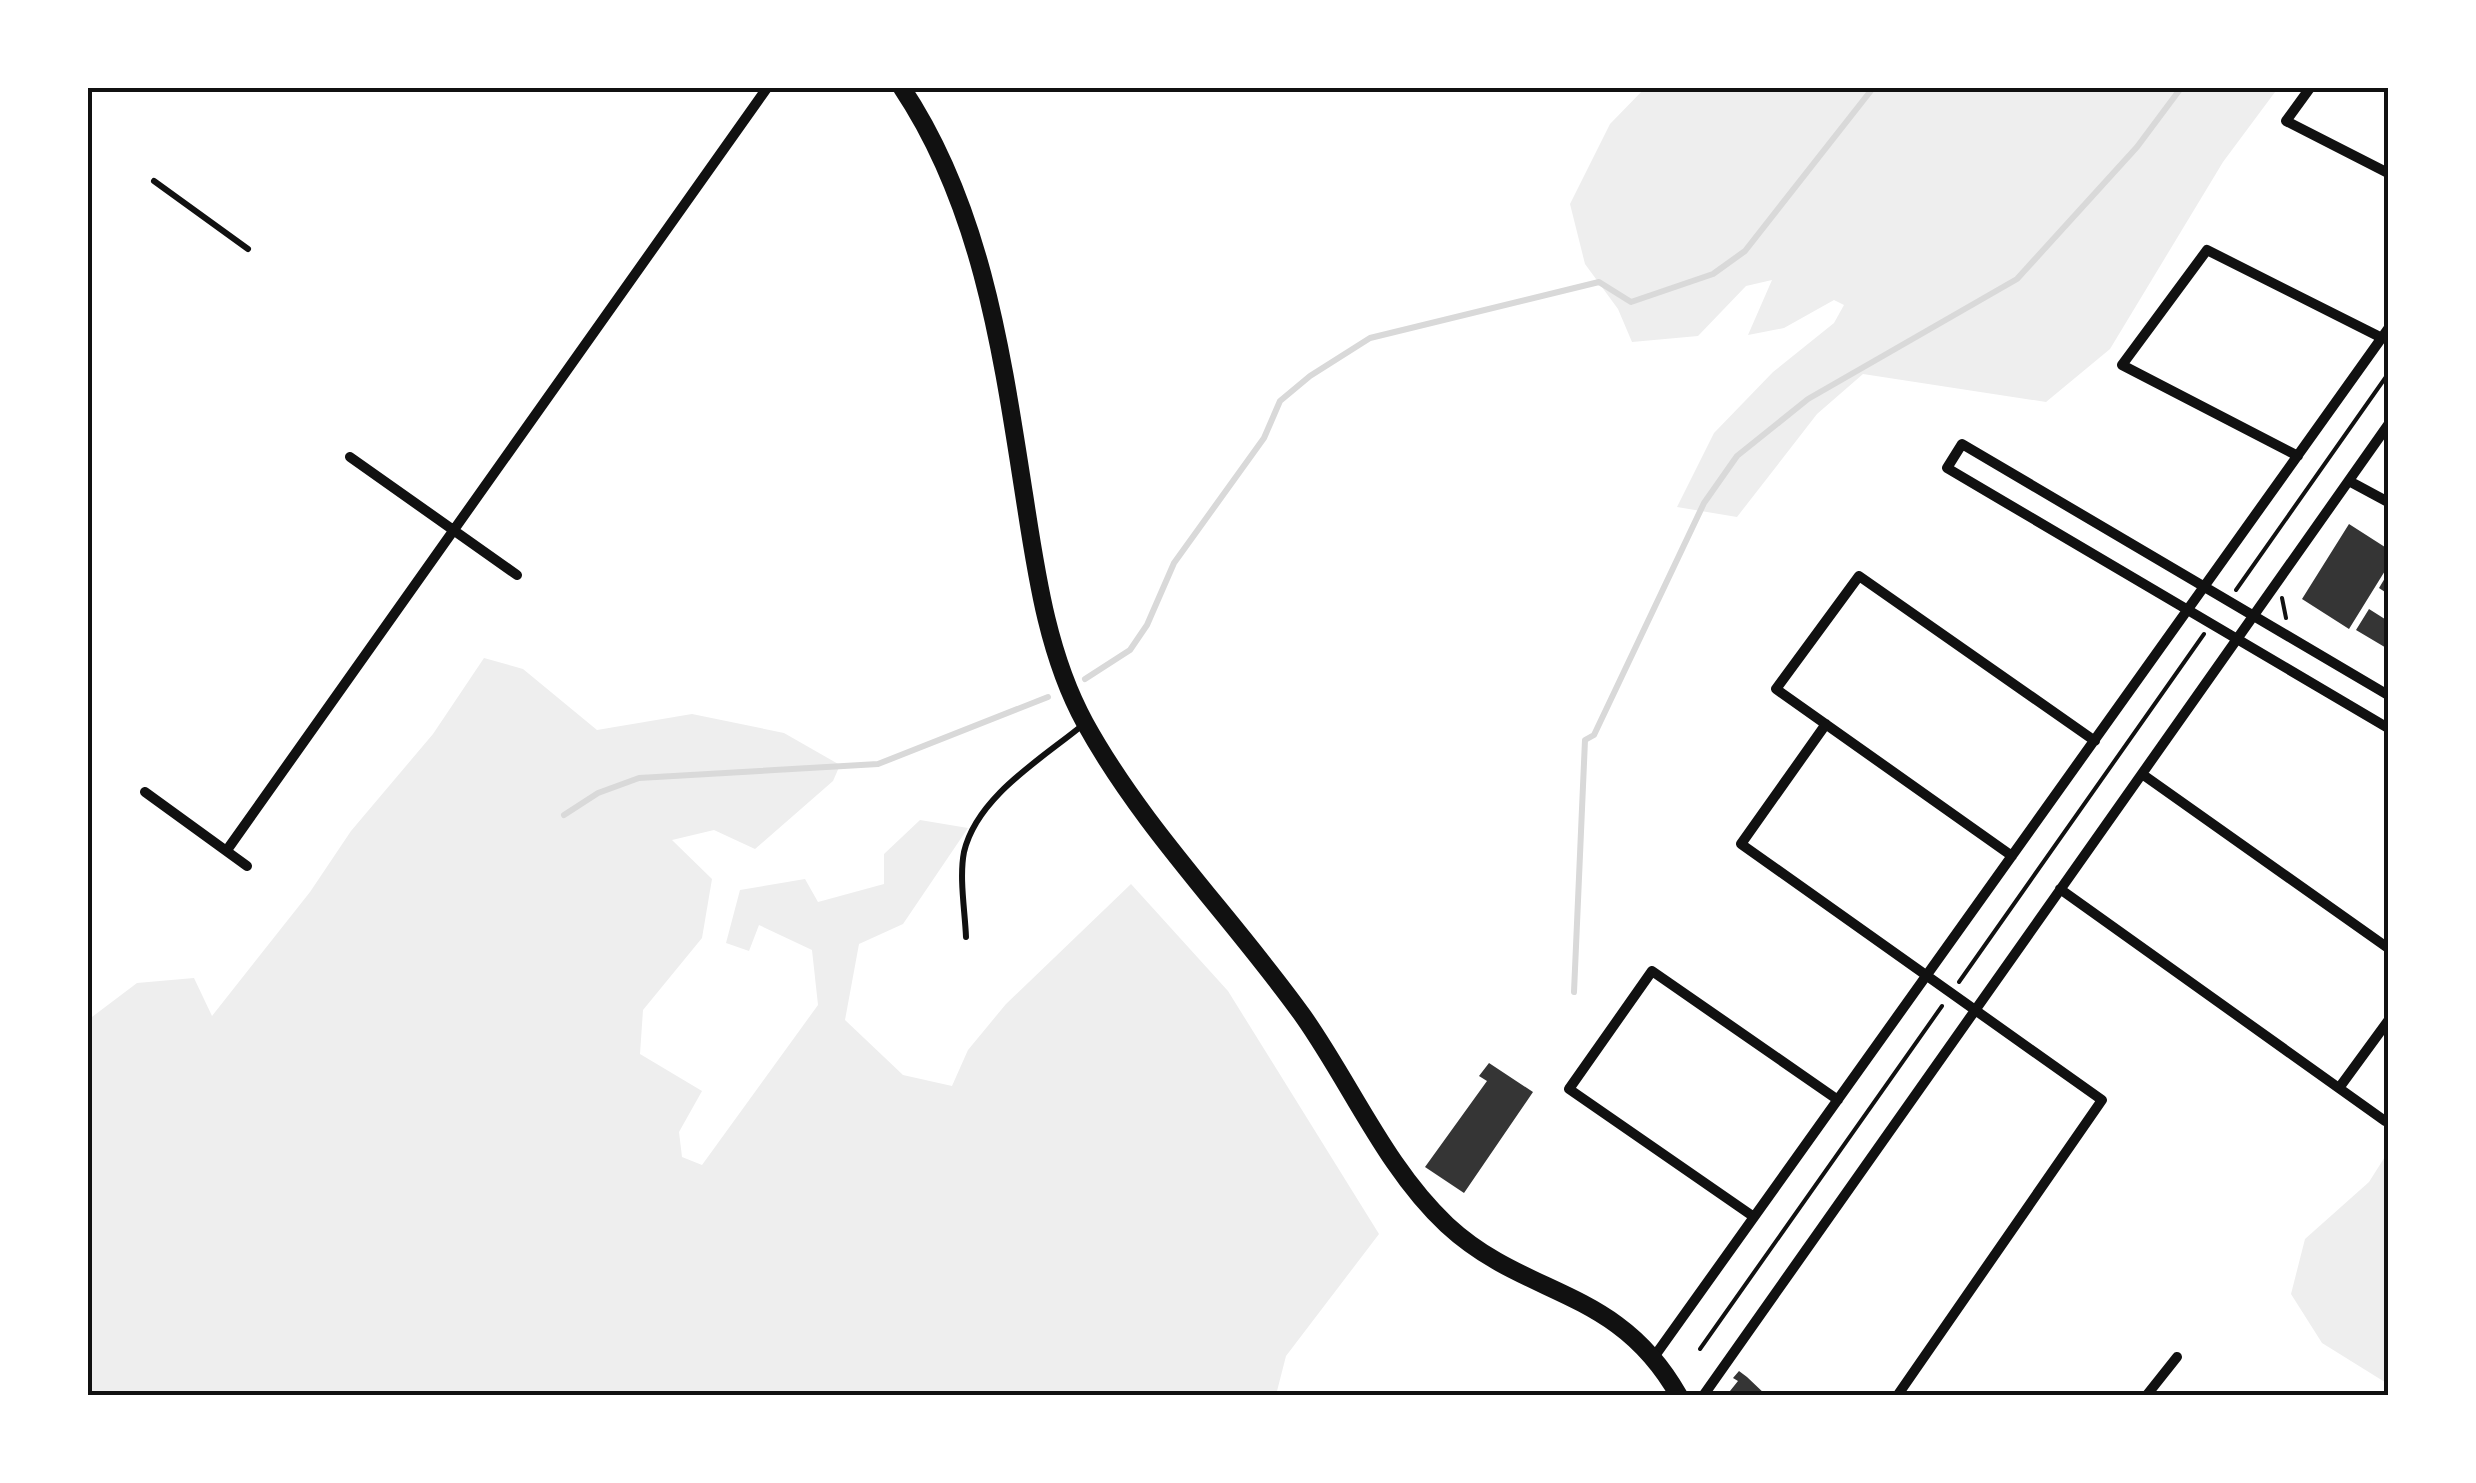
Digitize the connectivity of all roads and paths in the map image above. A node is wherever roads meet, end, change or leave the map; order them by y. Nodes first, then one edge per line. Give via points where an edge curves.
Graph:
1 (766, 88) edge
2 (902, 88) edge
3 (2310, 88) edge
4 (2388, 173) edge
5 (154, 182) dead end
6 (248, 249) dead end
7 (2385, 334) edge
8 (2388, 374) edge
9 (2388, 425) edge
10 (2298, 456) junction
11 (350, 457) dead end
12 (2348, 481) junction
13 (2388, 502) edge
14 (455, 532) junction
15 (517, 575) dead end
16 (2205, 586) junction
17 (2274, 587) junction
18 (2228, 600) junction
19 (2188, 610) junction
20 (2254, 616) junction
21 (2212, 624) junction
22 (2282, 632) junction
23 (2238, 639) junction
24 (2388, 695) edge
25 (1085, 724) junction
26 (1826, 724) junction
27 (2388, 728) edge
28 (2094, 741) junction
29 (2142, 774) junction
30 (146, 792) dead end
31 (227, 850) junction
32 (2012, 856) junction
33 (246, 866) dead end
34 (2060, 889) junction
35 (966, 937) dead end
36 (2388, 948) edge
37 (1927, 976) junction
38 (1951, 993) junction
39 (1975, 1010) junction
40 (2388, 1021) edge
41 (2338, 1088) junction
42 (1838, 1100) junction
43 (2384, 1121) dead end
44 (1754, 1218) junction
45 (1700, 1349) dead end
46 (1654, 1357) junction
47 (2177, 1357) dead end
48 (1679, 1396) edge
49 (1703, 1396) edge
50 (1897, 1396) edge
51 (2146, 1396) edge

1 - 14 street
2 - 25 main road via 948,176 984,277 1040,590
3 - 4 street via 2286,121
5 - 6 lane
7 - 10 street
7 - 10 street via 2207,250 2122,365
8 - 18 path
9 - 12 street
10 - 16 street
11 - 14 street
12 - 13 street
12 - 17 street
14 - 15 street
14 - 31 street
16 - 18 street
16 - 19 street
16 - 19 street via 1962,444 1947,468
17 - 20 street
17 - 22 path via 2285,603
18 - 20 street
19 - 21 street
19 - 28 street
20 - 22 street
20 - 23 street
21 - 23 street
21 - 38 path
22 - 24 street
23 - 27 street
23 - 29 street
25 - 35 lane via 991,803 976,825 964,852
25 - 46 main road via 1151,821 1300,1012 1436,1213 1473,1246 1611,1318
26 - 28 street via 1776,689 1858,576
26 - 32 street
26 - 37 street via 1741,844
28 - 32 street
29 - 34 street
29 - 36 street
30 - 31 street
31 - 33 street
32 - 37 street
34 - 39 street
34 - 41 street
37 - 38 street
37 - 42 street
38 - 39 street
38 - 45 path
39 - 49 street
39 - 50 street via 2102,1100
40 - 41 street
41 - 43 street
42 - 44 street
42 - 44 street via 1652,971 1570,1089
44 - 46 street
46 - 48 main road
47 - 51 street

